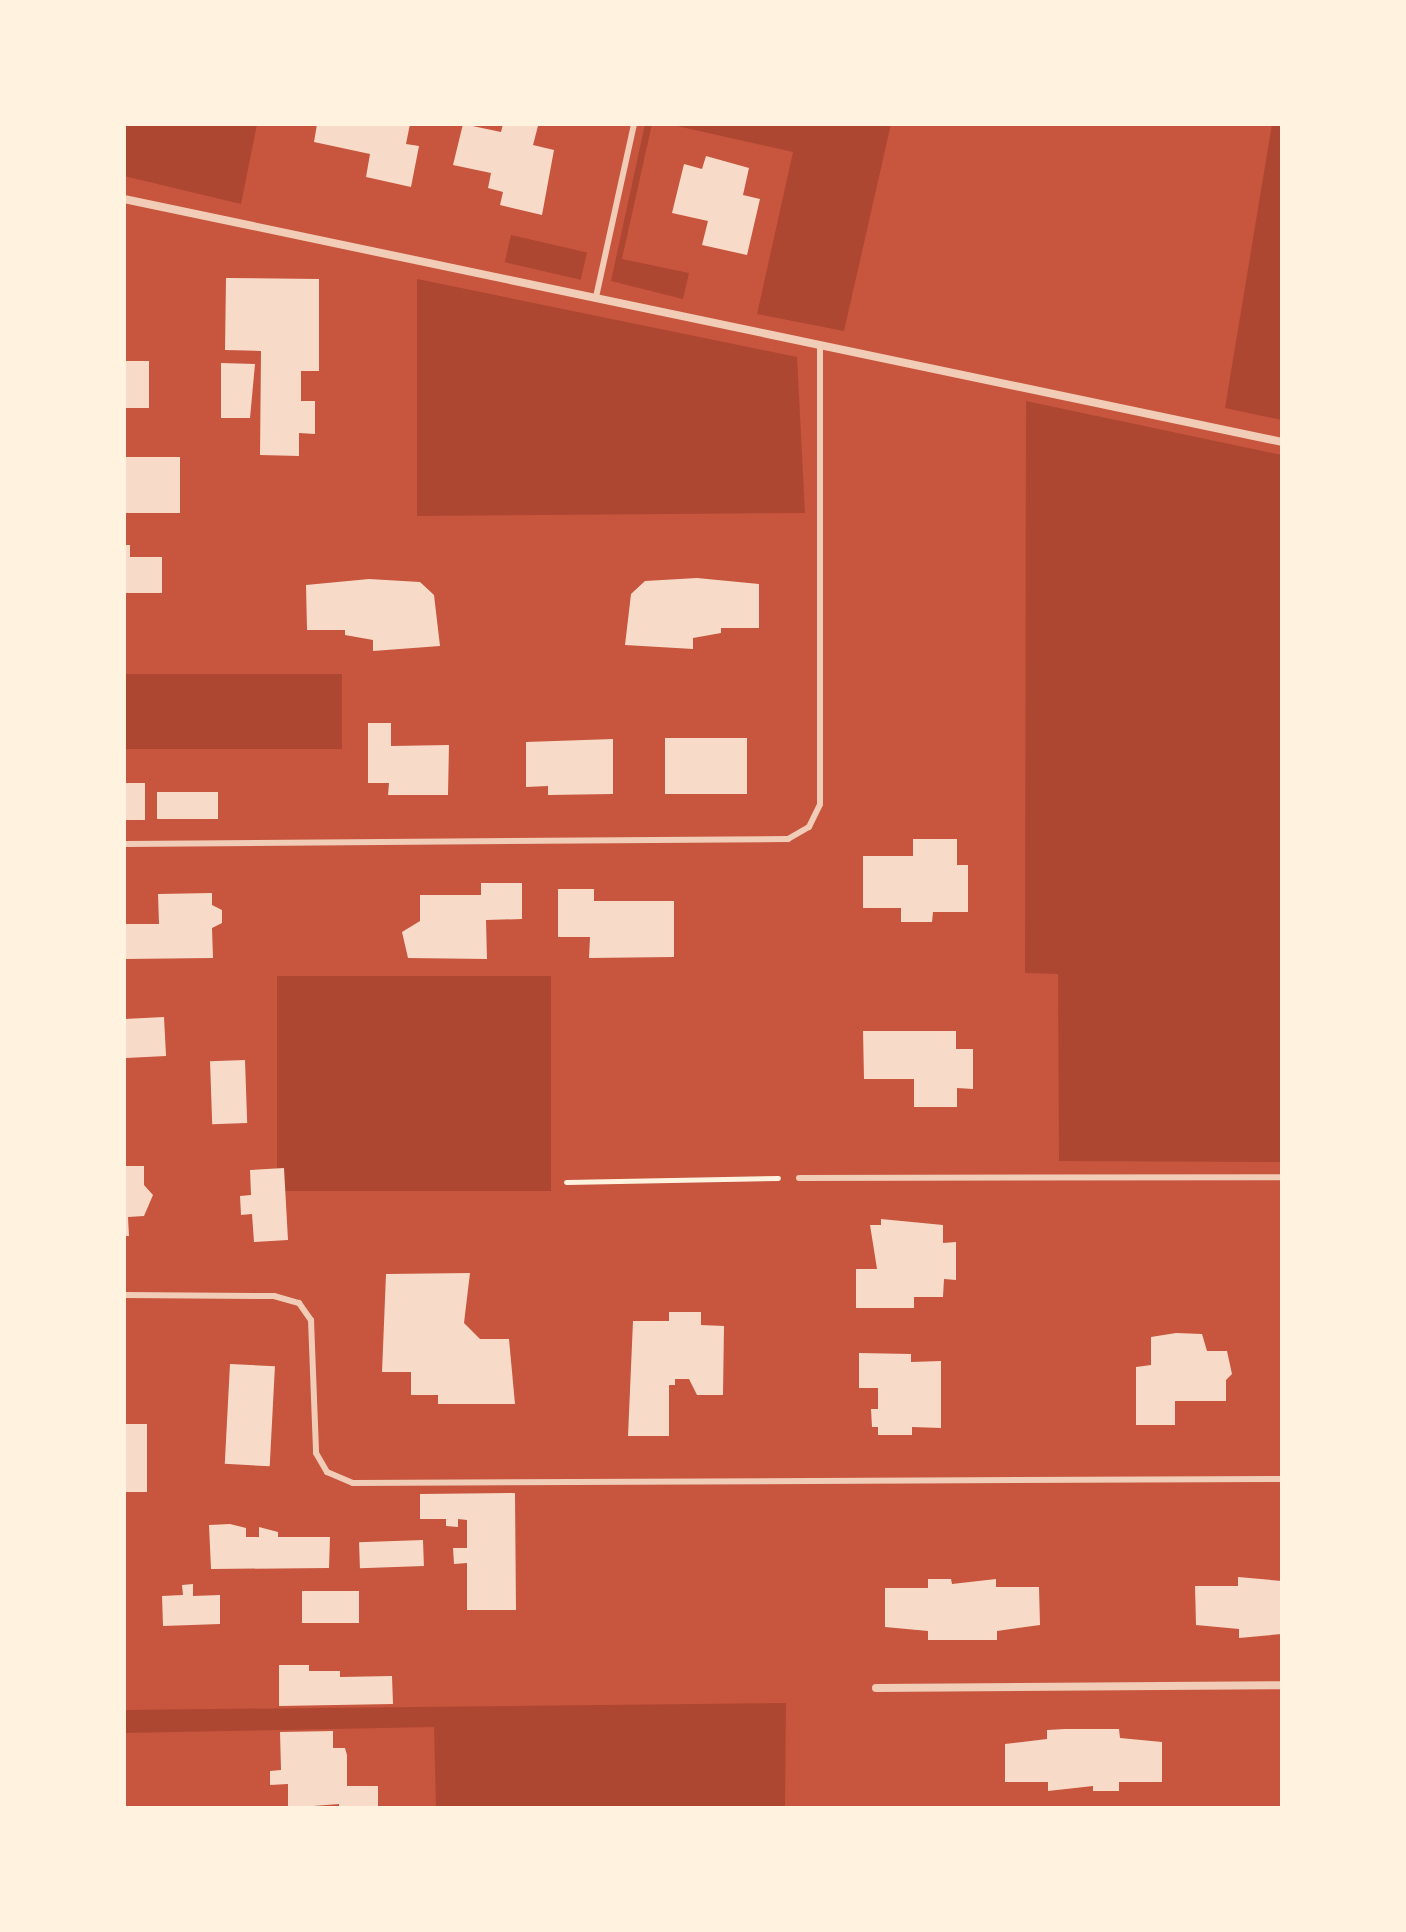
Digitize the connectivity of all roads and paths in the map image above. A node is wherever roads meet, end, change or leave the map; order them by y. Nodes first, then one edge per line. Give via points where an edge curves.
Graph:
1 (634, 124) edge
2 (124, 199) edge
3 (596, 297) junction
4 (820, 348) junction
5 (1282, 442) edge
6 (124, 844) edge
7 (1282, 1177) edge
8 (799, 1178) joint
9 (566, 1182) dead end
10 (124, 1295) edge
11 (1282, 1479) edge
12 (1282, 1685) edge
13 (876, 1688) dead end

1 - 3 lane
2 - 3 street
3 - 4 street
4 - 5 street
4 - 6 lane via 820,804 809,827 788,839
7 - 8 lane
8 - 9 path
10 - 11 lane via 274,1296 299,1303 311,1320 316,1453 327,1472 353,1483
12 - 13 street

